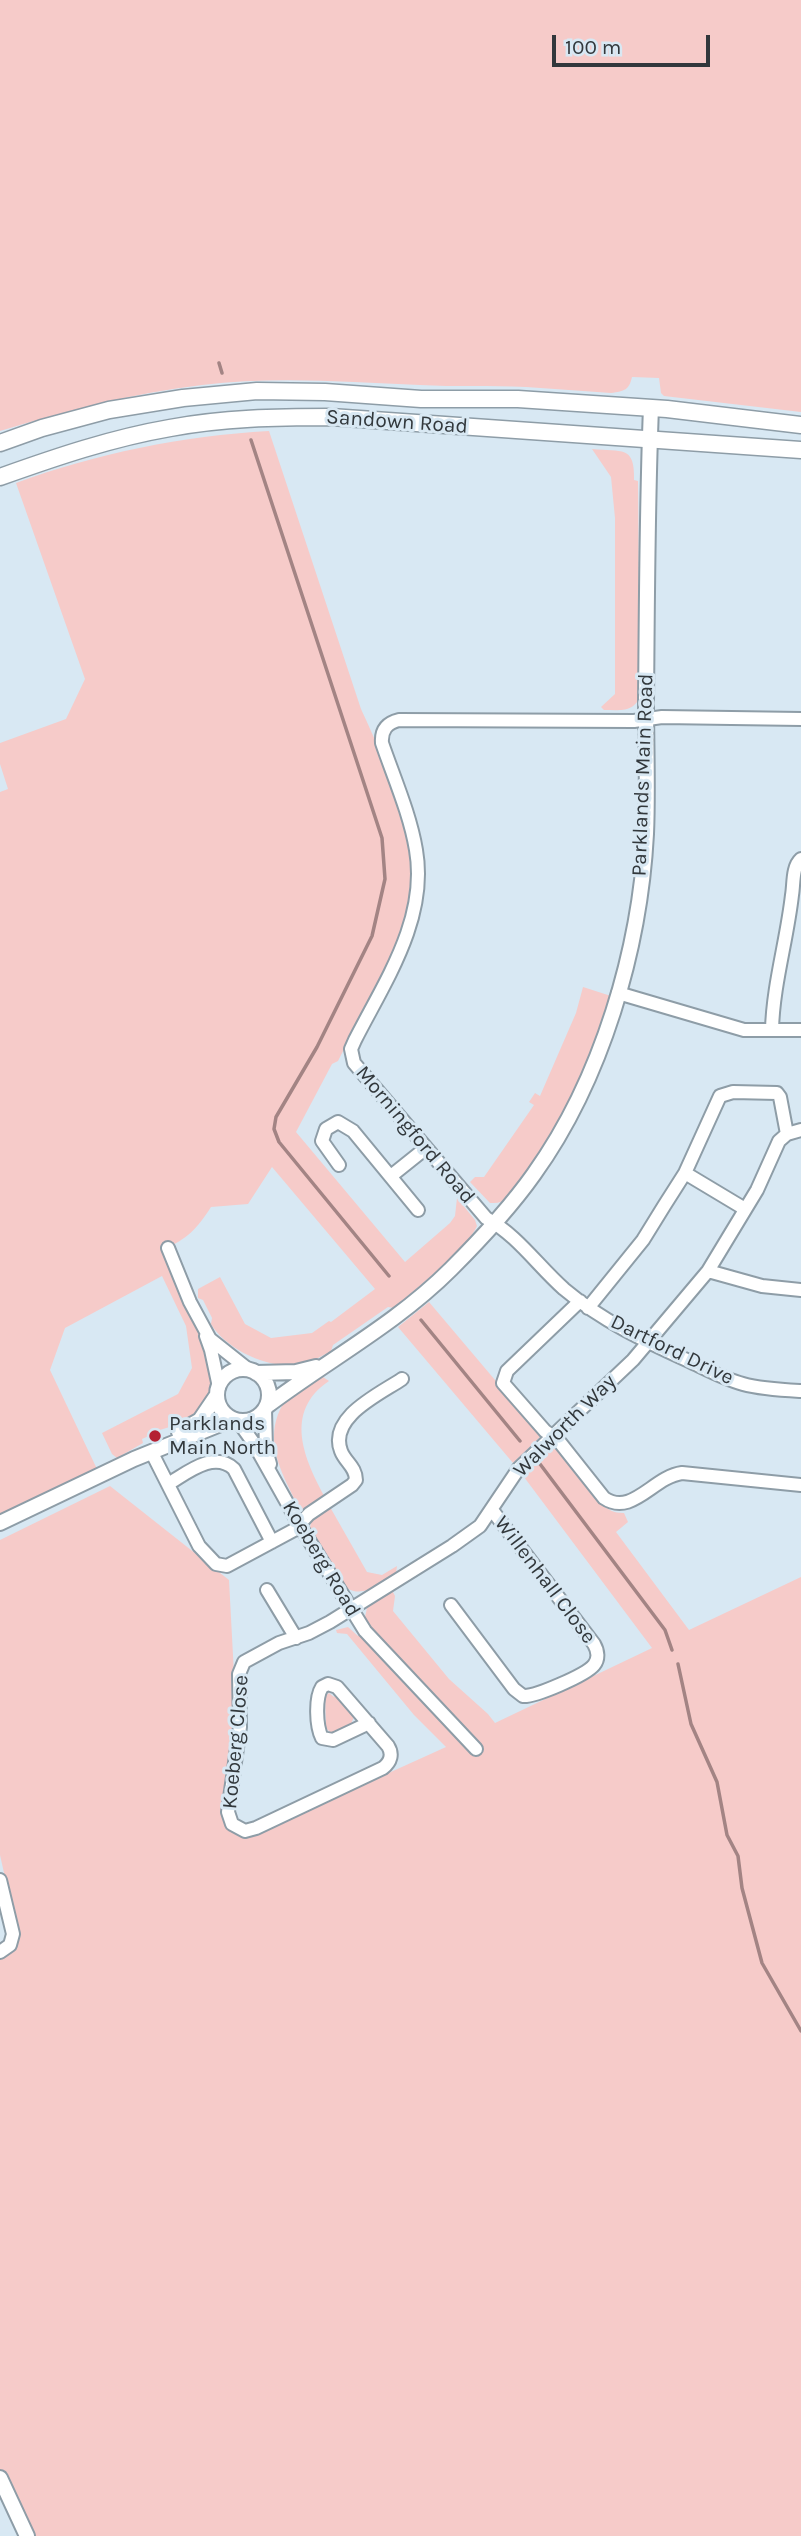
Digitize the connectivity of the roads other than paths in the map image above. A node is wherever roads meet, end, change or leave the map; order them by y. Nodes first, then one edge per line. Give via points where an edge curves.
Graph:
1 (651, 408) junction
2 (801, 425) edge
3 (650, 439) junction
4 (0, 443) edge
5 (801, 450) edge
6 (0, 477) edge
7 (801, 719) edge
8 (646, 720) junction
9 (801, 859) edge
10 (618, 993) junction
11 (772, 1030) junction
12 (801, 1030) edge
13 (801, 1130) edge
14 (787, 1134) junction
15 (426, 1148) junction
16 (339, 1165) dead end
17 (685, 1173) junction
18 (391, 1176) junction
19 (746, 1209) junction
20 (418, 1210) dead end
21 (494, 1222) junction
22 (168, 1248) dead end
23 (708, 1271) junction
24 (801, 1290) edge
25 (584, 1304) junction
26 (198, 1318) junction
27 (648, 1342) junction
28 (354, 1347) junction
29 (253, 1372) junction
30 (402, 1379) dead end
31 (218, 1391) junction
32 (801, 1391) edge
33 (266, 1408) junction
34 (236, 1420) junction
35 (551, 1436) junction
36 (152, 1453) junction
37 (134, 1459) junction
38 (168, 1484) junction
39 (801, 1485) edge
40 (279, 1487) junction
41 (492, 1510) junction
42 (0, 1523) edge
43 (299, 1524) junction
44 (272, 1542) junction
45 (267, 1590) dead end
46 (450, 1605) dead end
47 (350, 1610) junction
48 (296, 1638) junction
49 (369, 1723) junction
50 (476, 1749) dead end
51 (0, 1880) edge
52 (0, 1952) edge
53 (0, 2478) edge
54 (27, 2536) edge

1 - 2 main road, Sandown Road
1 - 3 street, Parklands Main Road
1 - 4 main road, Sandown Road via 257,391 109,410
3 - 5 main road, Sandown Road
3 - 6 main road, Sandown Road via 279,417 139,434
3 - 8 street, Parklands Main Road
7 - 8 street
8 - 10 street, Parklands Main Road via 646,833 634,930
8 - 15 street, Morningford Road via 399,720 383,733 382,743 414,839 418,892 407,935 351,1056
9 - 11 street via 795,868
10 - 11 street via 744,1030
10 - 21 street, Parklands Main Road via 597,1053 561,1130 535,1173
11 - 12 street
13 - 14 street
14 - 17 street via 777,1093 726,1093 710,1115
14 - 19 street, Walworth Way via 777,1144
15 - 18 street
15 - 21 street, Morningford Road via 485,1218
16 - 18 street via 322,1141 326,1129 338,1122 353,1131
17 - 19 street
17 - 25 street via 643,1240
18 - 20 street
19 - 23 street, Walworth Way
21 - 25 street, Dartford Drive
21 - 28 street, Parklands Main Road via 451,1269
22 - 26 street
23 - 24 street via 762,1286
23 - 27 street, Walworth Way
25 - 27 street, Dartford Drive
25 - 35 street via 503,1376 505,1386
26 - 29 street via 210,1339
26 - 31 street via 211,1350
27 - 32 street, Dartford Drive via 737,1382
27 - 35 street, Walworth Way
28 - 29 street, Parklands Main Road via 313,1369
28 - 33 street, Parklands Main Road
29 - 31 street via 231,1373
29 - 33 street via 268,1388
30 - 43 street via 351,1413 341,1426 341,1451 356,1480
31 - 34 street via 222,1410
31 - 37 street via 200,1420
33 - 34 street via 250,1420
33 - 40 street, Koeberg Road via 266,1450
34 - 36 street
34 - 40 street, Koeberg Road
35 - 39 street via 604,1499 618,1504 682,1473
35 - 41 street, Walworth Way via 519,1468
36 - 37 street
36 - 38 street
37 - 42 street
38 - 44 street via 200,1546 216,1564 227,1566
38 - 44 street via 208,1462 227,1463
40 - 43 street, Koeberg Road
41 - 46 street, Willenhall Close via 594,1644 596,1662 537,1695 523,1696
41 - 47 street, Walworth Way via 452,1546
43 - 44 street
43 - 47 street, Koeberg Road
45 - 48 street
47 - 48 street, Koeberg Close
47 - 50 street, Koeberg Road
48 - 49 street, Koeberg Close via 251,1657 240,1670 240,1727 228,1812 232,1824 245,1831 256,1829 383,1768 389,1762 390,1749
49 - 49 street, Koeberg Close via 335,1685 320,1690 322,1738 333,1740
51 - 52 street via 13,1934 10,1945
53 - 54 street

